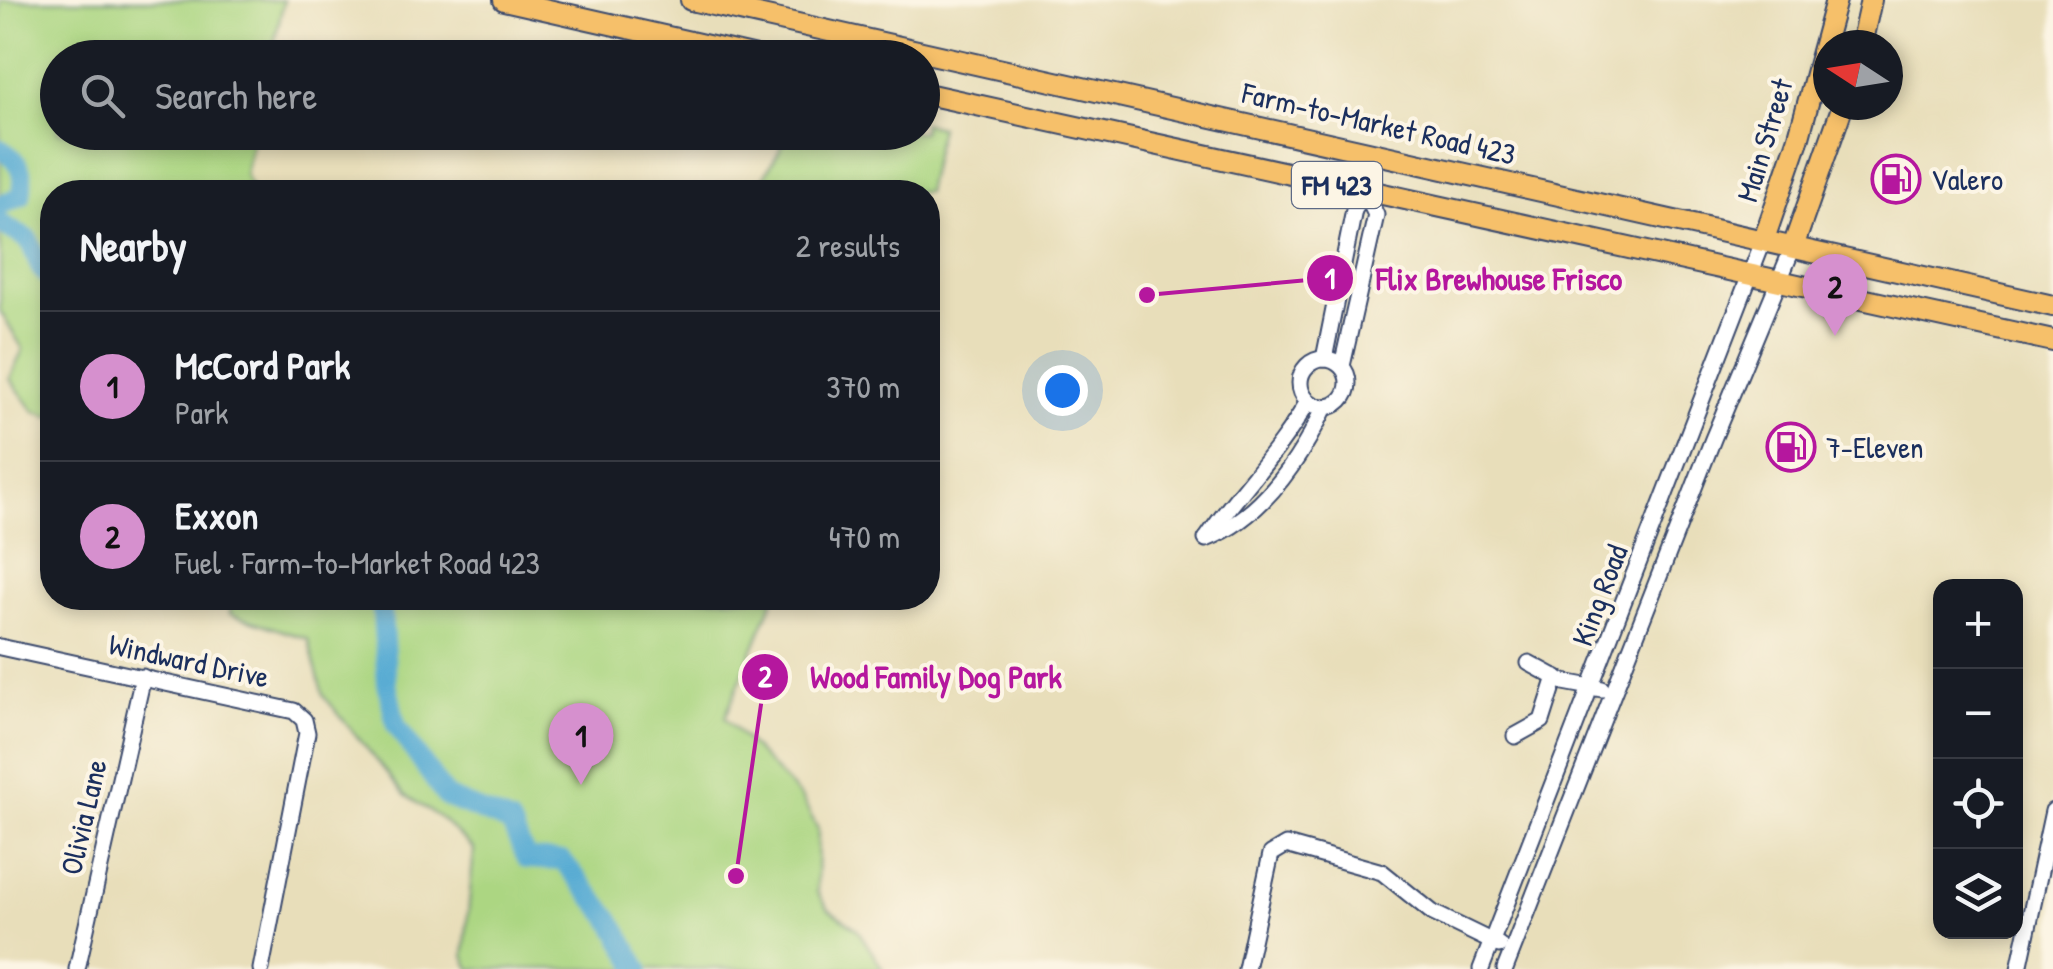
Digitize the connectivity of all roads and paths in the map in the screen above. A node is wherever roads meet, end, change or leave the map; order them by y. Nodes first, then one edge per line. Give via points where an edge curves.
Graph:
1 (691, 0) edge
2 (1836, 0) edge
3 (1872, 0) edge
4 (512, 1) edge
5 (1865, 30) edge
6 (682, 40) edge
7 (870, 40) edge
8 (940, 56) edge
9 (940, 97) edge
10 (1838, 120) edge
11 (1375, 153) junction
12 (1364, 192) junction
13 (1764, 239) junction
14 (1793, 247) junction
15 (1752, 273) junction
16 (1779, 278) junction
17 (2053, 306) edge
18 (2053, 341) edge
19 (1324, 358) junction
20 (1342, 366) junction
21 (1308, 401) junction
22 (1325, 407) junction
23 (1690, 432) junction
24 (1712, 440) junction
25 (0, 648) edge
26 (1529, 663) dead end
27 (144, 678) junction
28 (1556, 678) junction
29 (1593, 686) junction
30 (1615, 694) junction
31 (1516, 736) dead end
32 (2053, 811) edge
33 (1491, 942) junction
34 (1512, 950) junction
35 (77, 969) edge
36 (261, 969) edge
37 (1246, 969) edge
38 (1480, 969) edge
39 (1505, 969) edge
40 (2019, 969) edge

1 - 7 main road, Farm-to-Market Road 423 / FM 423
2 - 13 main road, Main Street
3 - 5 main road
4 - 6 main road
8 - 11 main road, Farm-to-Market Road 423 / FM 423
9 - 12 main road, FM 423
10 - 14 main road, Main Street
11 - 12 street
11 - 13 main road, Farm-to-Market Road 423 / FM 423
12 - 15 main road, FM 423
12 - 19 street via 1353,212
12 - 20 street via 1376,214
13 - 14 main road, Farm-to-Market Road 423 / FM 423
13 - 15 street, King Road
14 - 16 street, King Road
14 - 17 main road, Farm-to-Market Road 423 / FM 423
15 - 16 main road, FM 423
15 - 23 street, King Road
16 - 18 main road, FM 423
16 - 24 street, King Road
19 - 20 street
19 - 21 street via 1309,364 1301,378
20 - 22 street via 1346,395
21 - 22 street
21 - 22 street via 1206,539 1232,529 1265,497 1304,452
23 - 24 street
23 - 29 street, King Road
24 - 30 street, King Road
25 - 27 street, Windward Drive
26 - 28 street
27 - 35 street, Olivia Lane
27 - 36 street, Windward Drive via 294,711 304,720 307,733
28 - 29 street
28 - 31 street via 1542,721
29 - 30 street
29 - 33 street, King Road
30 - 34 street, King Road
32 - 40 street
33 - 34 street
33 - 37 street via 1433,914 1382,872 1304,848 1274,848
33 - 38 street, King Road
34 - 39 street, King Road

